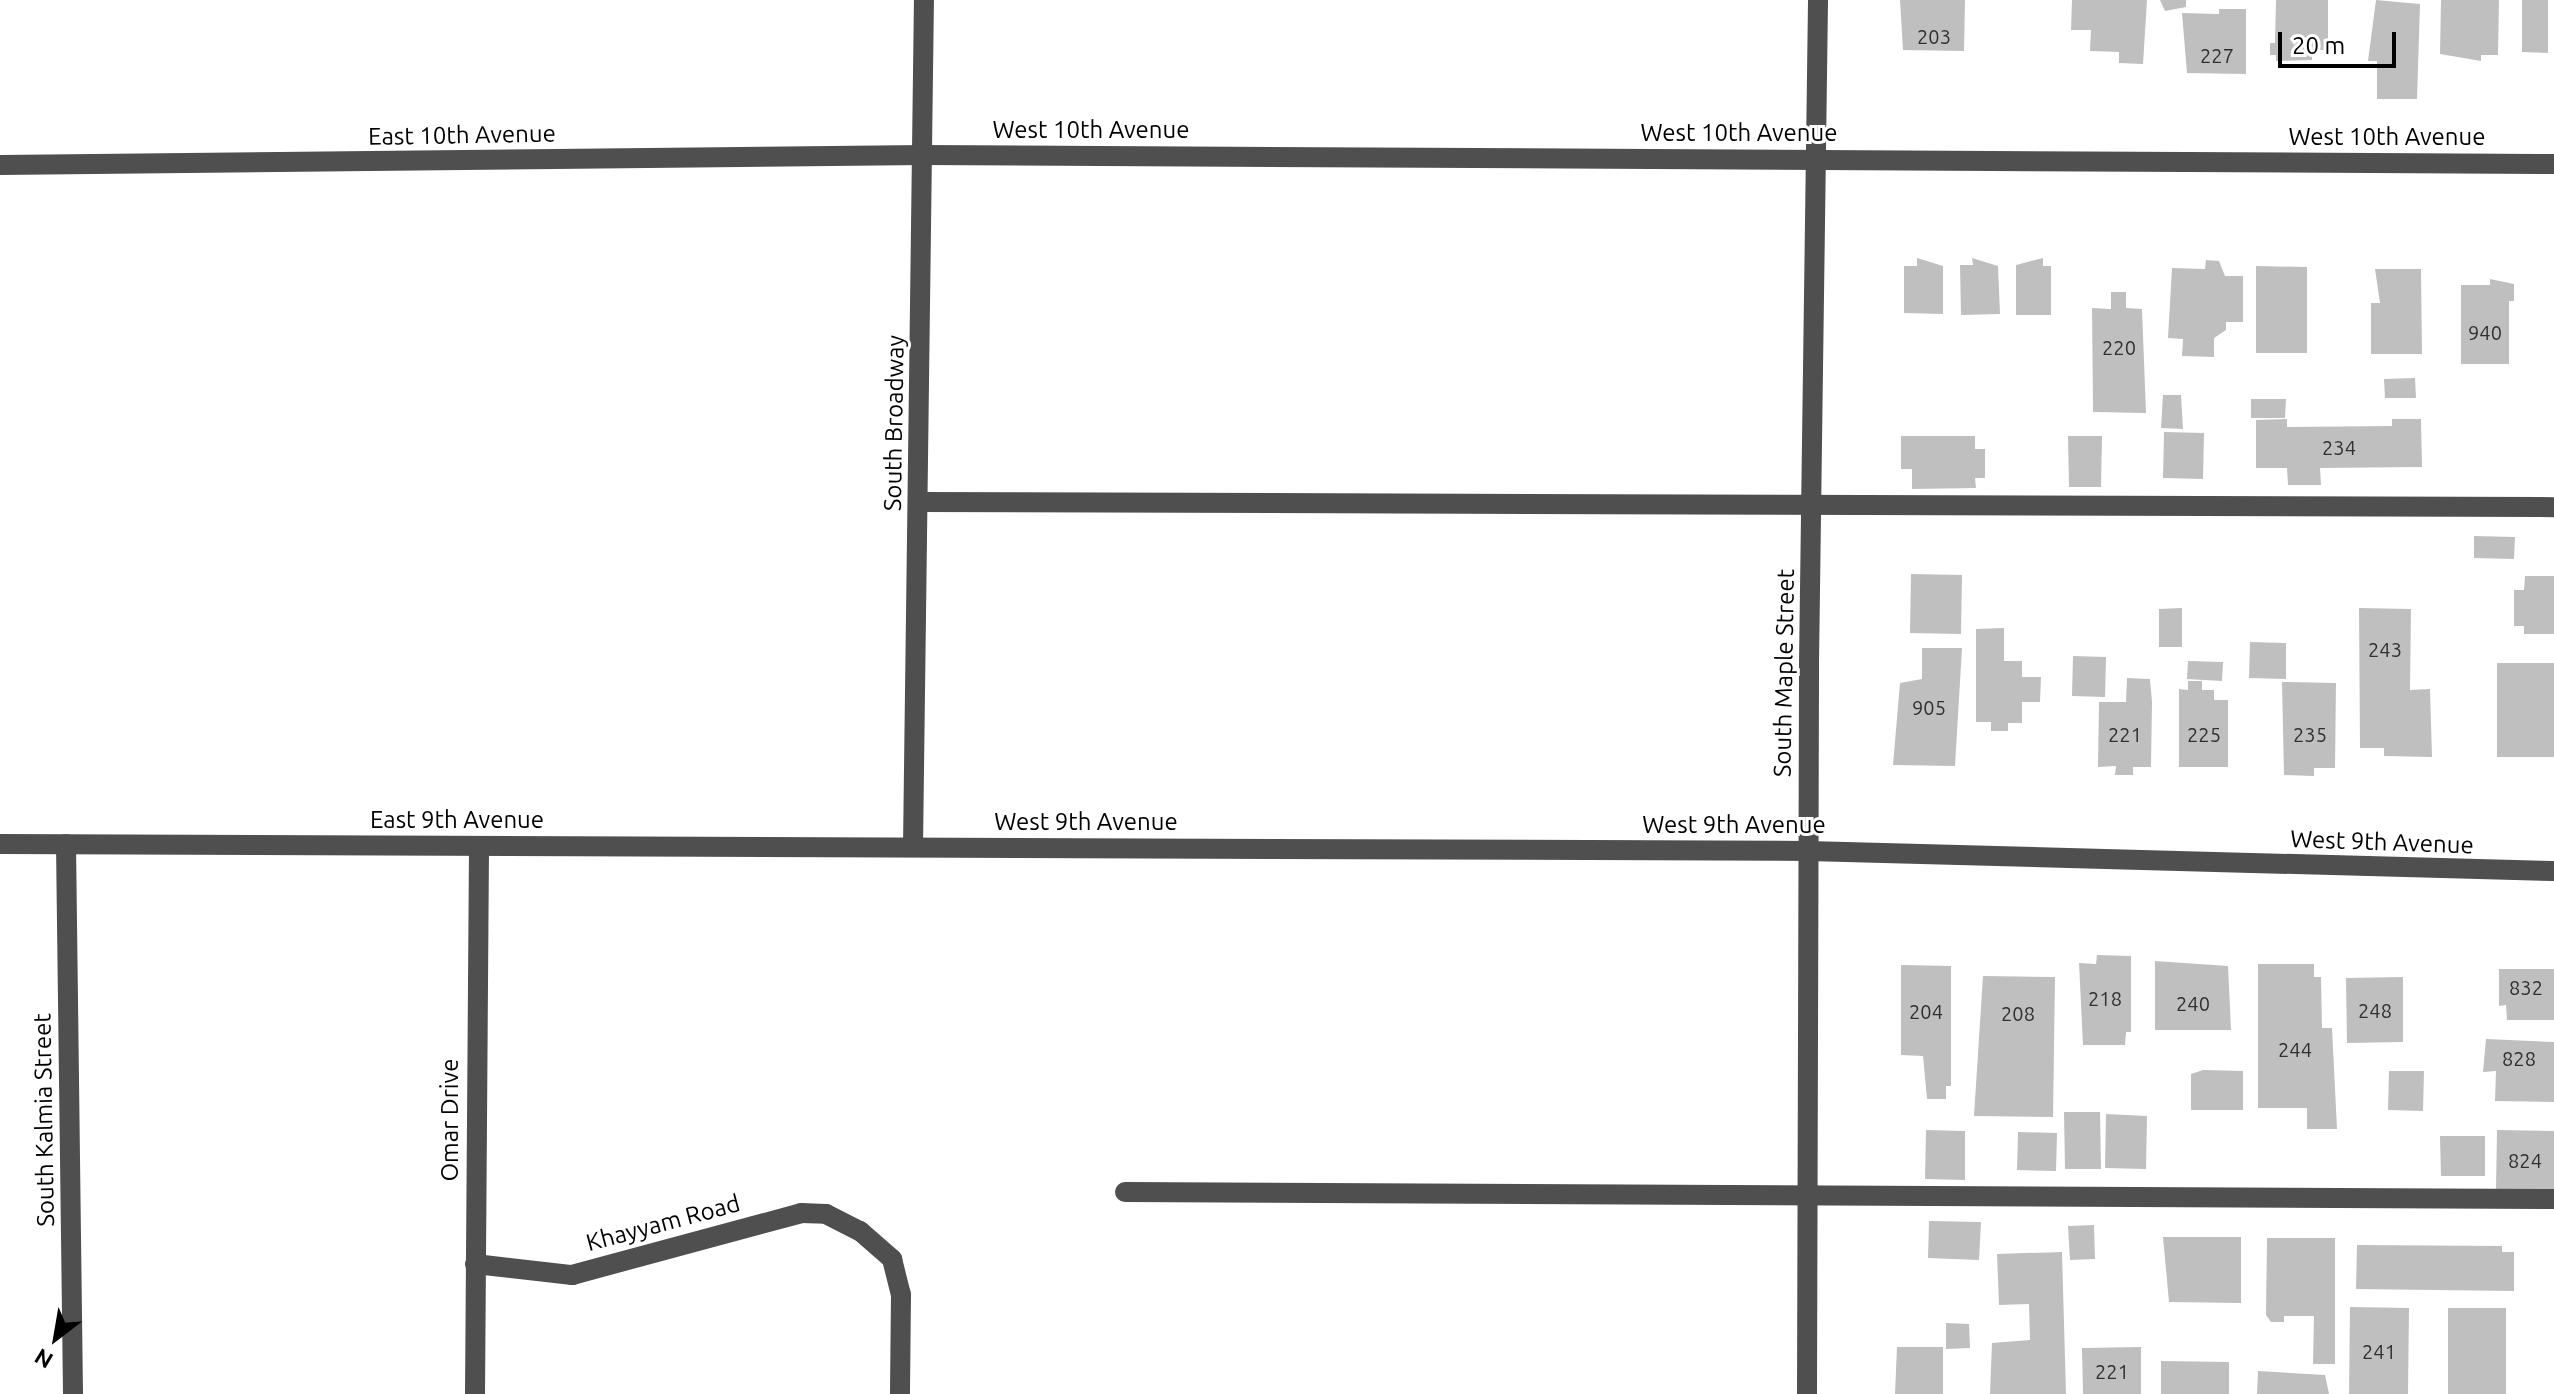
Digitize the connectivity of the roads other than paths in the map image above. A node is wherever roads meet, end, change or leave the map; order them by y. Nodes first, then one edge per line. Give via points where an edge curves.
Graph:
1 (924, 0) edge
2 (1818, 0) edge
3 (924, 155) junction
4 (1819, 160) junction
5 (2554, 164) edge
6 (0, 165) edge
7 (919, 502) junction
8 (1812, 505) junction
9 (2554, 507) edge
10 (0, 844) edge
11 (66, 844) junction
12 (479, 847) junction
13 (913, 847) junction
14 (1808, 851) junction
15 (2554, 871) edge
16 (1125, 1192) dead end
17 (1807, 1195) junction
18 (2554, 1199) edge
19 (475, 1264) junction
20 (73, 1394) edge
21 (475, 1394) edge
22 (900, 1394) edge
23 (1807, 1394) edge

1 - 3 street, South Broadway
2 - 4 street, South Maple Street
3 - 4 street, West 10th Avenue
3 - 6 street, East 10th Avenue
3 - 7 street, South Broadway
4 - 5 street, West 10th Avenue
4 - 8 street, South Maple Street
7 - 8 street
7 - 13 street, South Broadway
8 - 9 street
8 - 14 street, South Maple Street
10 - 11 street, East 9th Avenue
11 - 12 street, East 9th Avenue
11 - 20 street, South Kalmia Street
12 - 13 street, East 9th Avenue
12 - 19 street, Omar Drive
13 - 14 street, West 9th Avenue
14 - 15 street, West 9th Avenue
14 - 17 street, South Maple Street
16 - 17 street
17 - 18 street
17 - 23 street, South Maple Street
19 - 21 street, Omar Drive
19 - 22 street, Khayyam Road via 572,1275 801,1213 826,1214 860,1231 892,1259 901,1294

